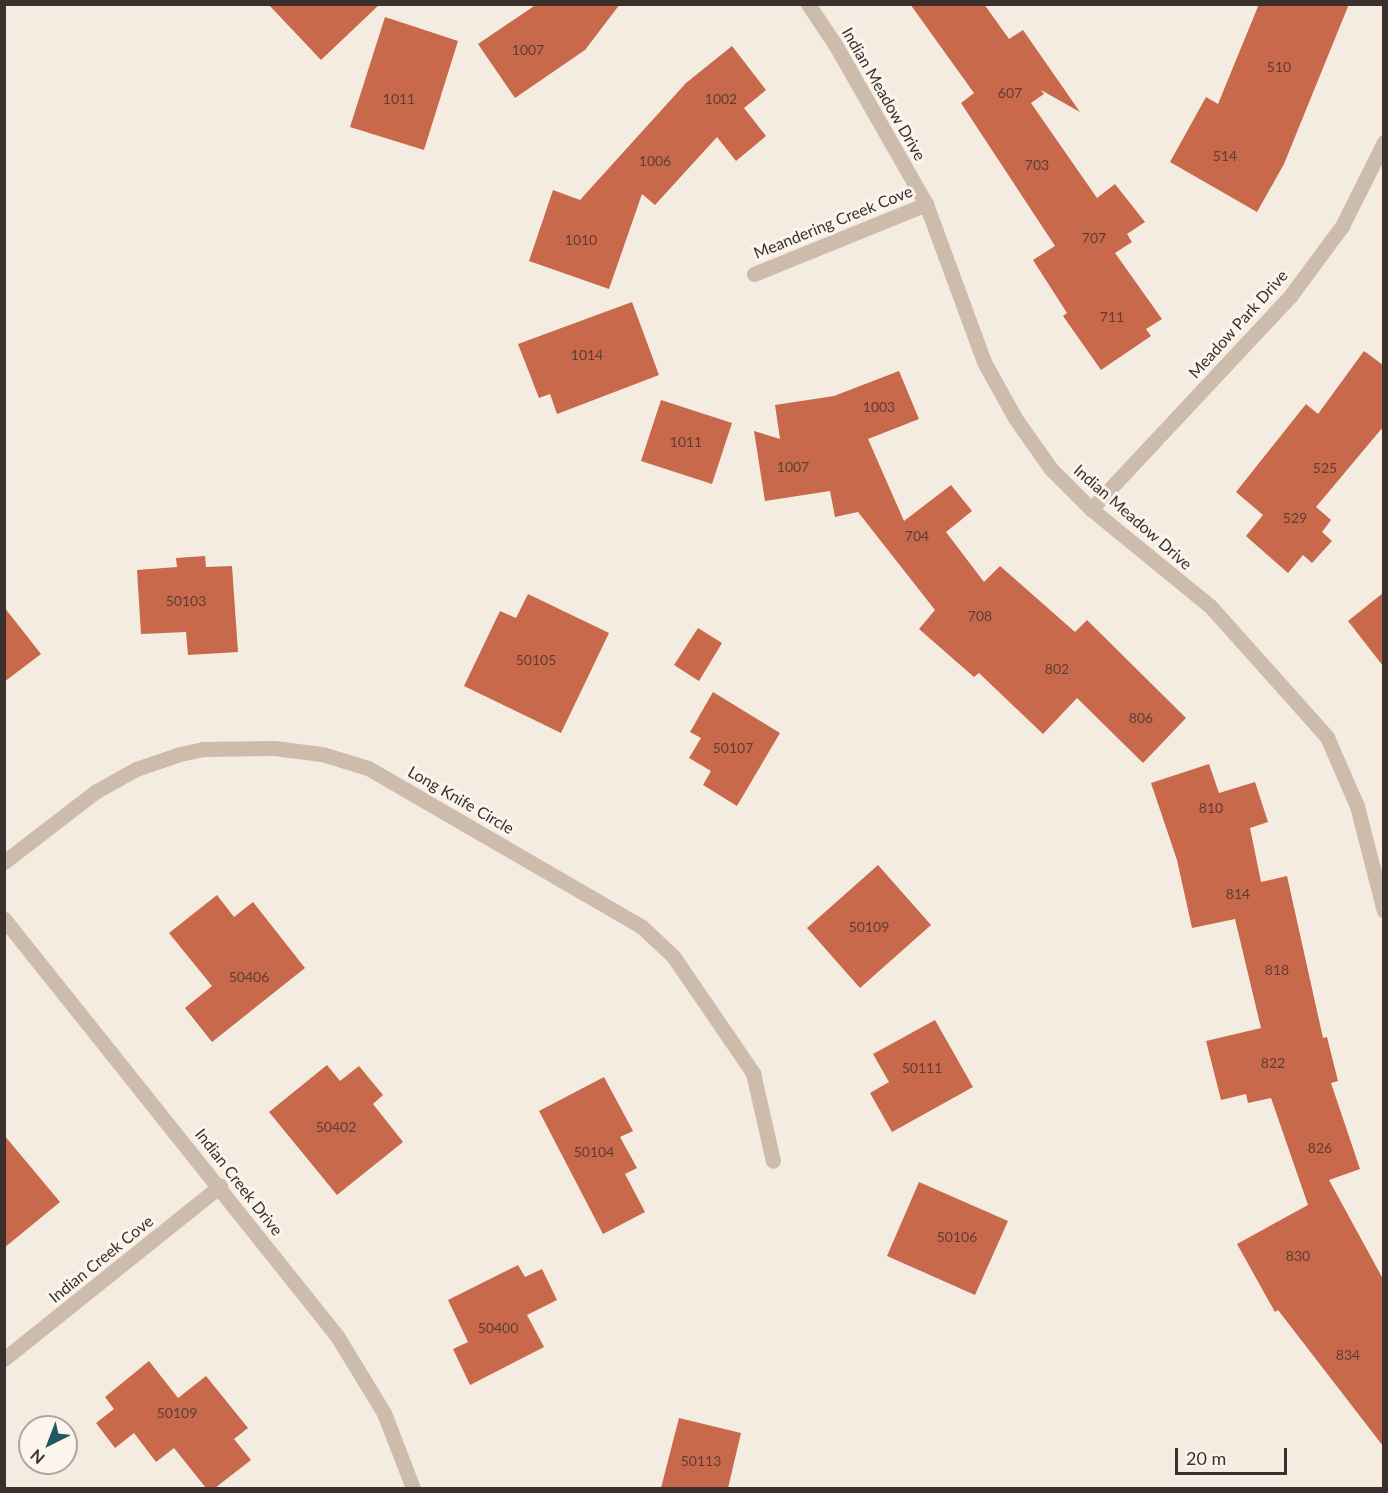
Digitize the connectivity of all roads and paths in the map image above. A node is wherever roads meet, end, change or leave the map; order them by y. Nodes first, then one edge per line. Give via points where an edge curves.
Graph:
1 (808, 4) edge
2 (1383, 142) edge
3 (926, 204) junction
4 (754, 274) dead end
5 (1091, 509) junction
6 (4, 862) edge
7 (1383, 911) edge
8 (4, 919) edge
9 (773, 1161) dead end
10 (220, 1186) junction
11 (4, 1359) edge
12 (413, 1488) edge

1 - 3 street, Indian Meadow Drive
2 - 5 street, Meadow Park Drive via 1342,226 1291,295
3 - 4 street, Meandering Creek Cove
3 - 5 street, Indian Meadow Drive via 990,371 1015,418 1051,469
5 - 7 street, Indian Meadow Drive via 1210,606 1327,737 1357,806
6 - 9 street, Long Knife Circle via 95,792 136,769 180,754 203,749 274,748 322,754 368,768 641,926 673,956 753,1073
8 - 10 street, Indian Creek Drive
10 - 11 street, Indian Creek Cove
10 - 12 street, Indian Creek Drive via 337,1336 384,1413

